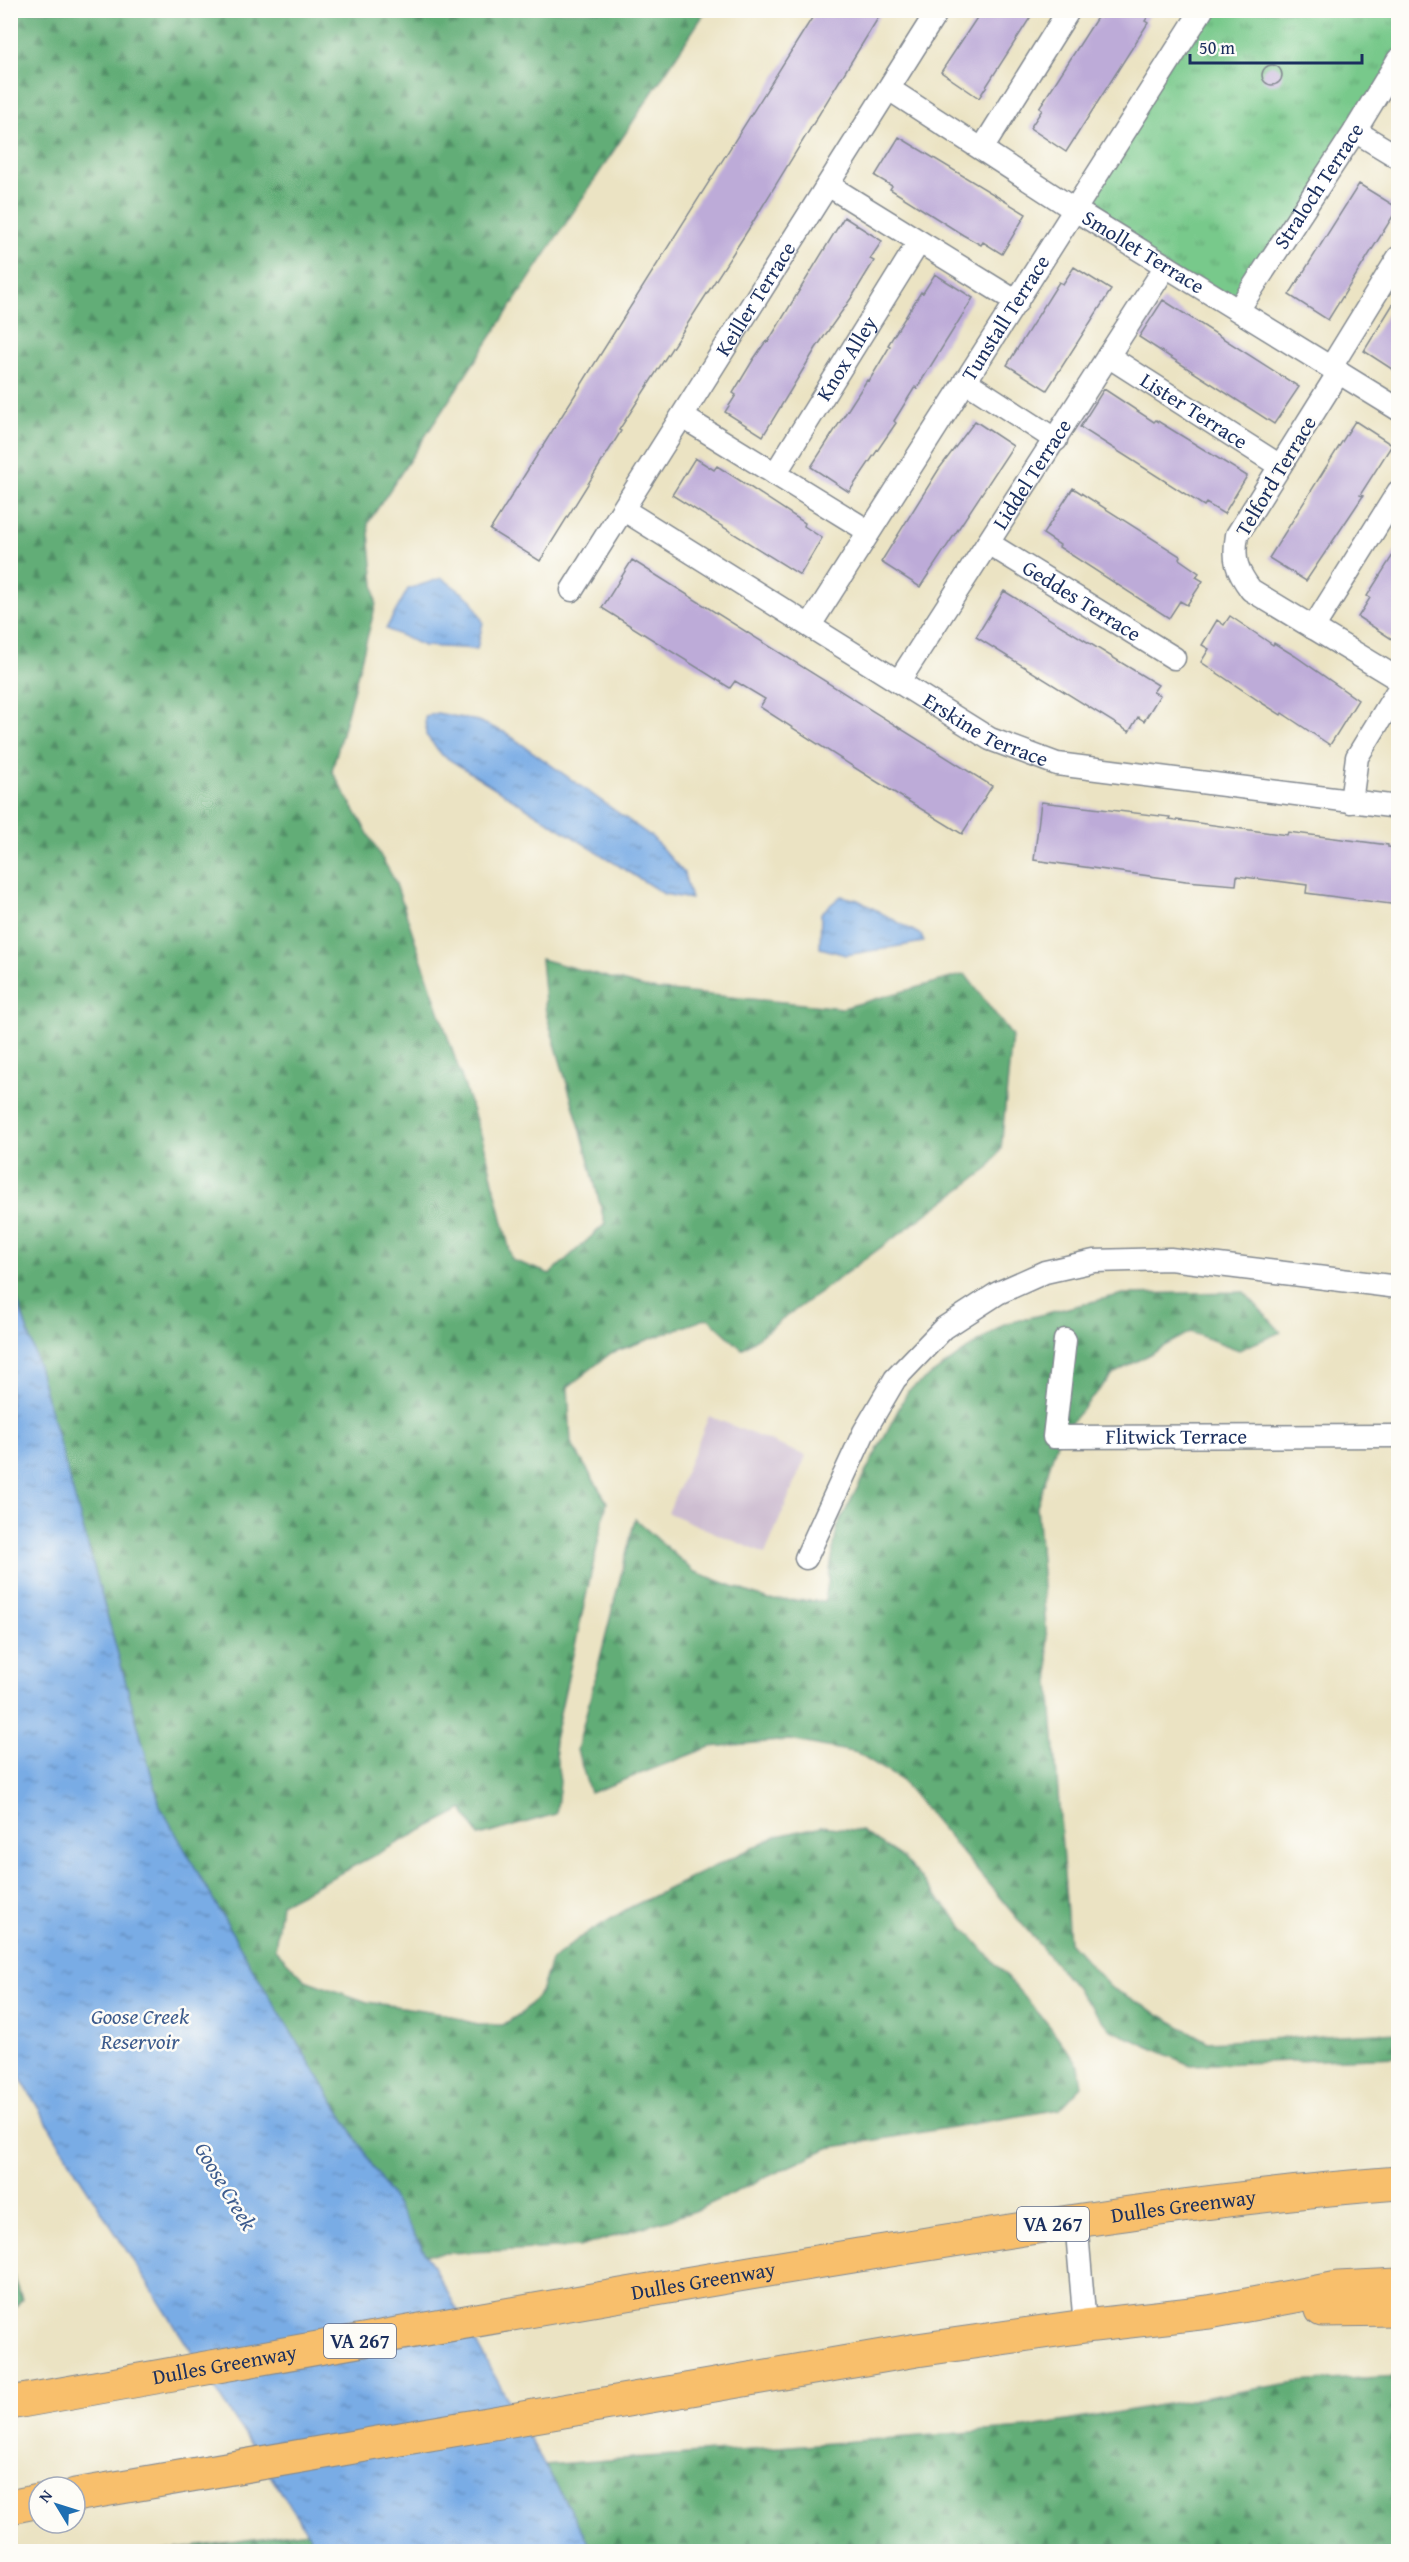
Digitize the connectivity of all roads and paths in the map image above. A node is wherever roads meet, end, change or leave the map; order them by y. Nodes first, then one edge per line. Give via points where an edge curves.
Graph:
1 (938, 10) edge
2 (1069, 10) edge
3 (1202, 10) edge
4 (1398, 60) edge
5 (889, 89) junction
6 (1355, 131) junction
7 (982, 150) junction
8 (1398, 157) edge
9 (828, 185) junction
10 (1075, 210) junction
11 (919, 242) junction
12 (1166, 266) junction
13 (1395, 273) edge
14 (1017, 302) junction
15 (1238, 310) junction
16 (1108, 356) junction
17 (1335, 369) junction
18 (965, 381) junction
19 (1398, 410) edge
20 (683, 417) junction
21 (1056, 440) junction
22 (1280, 466) junction
23 (776, 474) junction
24 (1398, 492) edge
25 (624, 510) junction
26 (868, 531) junction
27 (988, 543) junction
28 (572, 590) dead end
29 (810, 625) junction
30 (1313, 628) junction
31 (1174, 658) dead end
32 (1398, 680) edge
33 (899, 681) junction
34 (1398, 690) edge
35 (1351, 802) junction
36 (1398, 807) edge
37 (1398, 1287) edge
38 (1065, 1340) dead end
39 (1398, 1436) edge
40 (806, 1558) dead end
41 (1398, 2183) edge
42 (1076, 2220) junction
43 (1398, 2285) edge
44 (1398, 2309) edge
45 (1209, 2312) junction
46 (1085, 2326) junction
47 (10, 2403) edge
48 (87, 2493) edge
49 (27, 2503) edge
50 (10, 2506) edge

1 - 5 street, Keiller Terrace
2 - 7 street
3 - 10 street, Tunstall Terrace
4 - 6 street, Straloch Terrace
5 - 7 street, Smollet Terrace
5 - 9 street, Keiller Terrace
6 - 8 street
6 - 15 street, Straloch Terrace
7 - 10 street, Smollet Terrace
9 - 11 street
9 - 20 street, Keiller Terrace
10 - 12 street, Smollet Terrace
10 - 14 street, Tunstall Terrace
11 - 14 street
11 - 23 street, Knox Alley
12 - 15 street, Smollet Terrace
12 - 16 street, Liddel Terrace
13 - 17 street, Telford Terrace
14 - 18 street, Tunstall Terrace
15 - 17 street, Smollet Terrace
16 - 21 street, Liddel Terrace
16 - 22 street, Lister Terrace
17 - 19 street, Smollet Terrace
17 - 22 street, Telford Terrace
18 - 21 street
18 - 26 street, Tunstall Terrace
20 - 23 street
20 - 25 street, Keiller Terrace
21 - 27 street, Liddel Terrace
22 - 30 street, Telford Terrace via 1237,535 1234,555 1240,576 1251,590
23 - 26 street
24 - 30 street
25 - 28 street, Keiller Terrace
25 - 29 street, Erskine Terrace
26 - 29 street, Tunstall Terrace
27 - 31 street, Geddes Terrace
27 - 33 street, Liddel Terrace
29 - 33 street, Erskine Terrace
30 - 32 street, Telford Terrace
33 - 35 street, Erskine Terrace via 990,739 1057,764
34 - 35 street via 1357,757
35 - 36 street, Erskine Terrace
37 - 40 street via 1170,1259 1094,1261 1045,1272 998,1293 944,1328 895,1379 864,1432
38 - 39 street, Flitwick Terrace via 1054,1437
41 - 42 highway, Dulles Greenway / VA 267 via 1211,2201
42 - 46 street
42 - 47 highway, Dulles Greenway / VA 267
43 - 45 highway via 1338,2288
44 - 45 highway
45 - 46 highway
46 - 48 highway via 918,2350
49 - 50 highway

